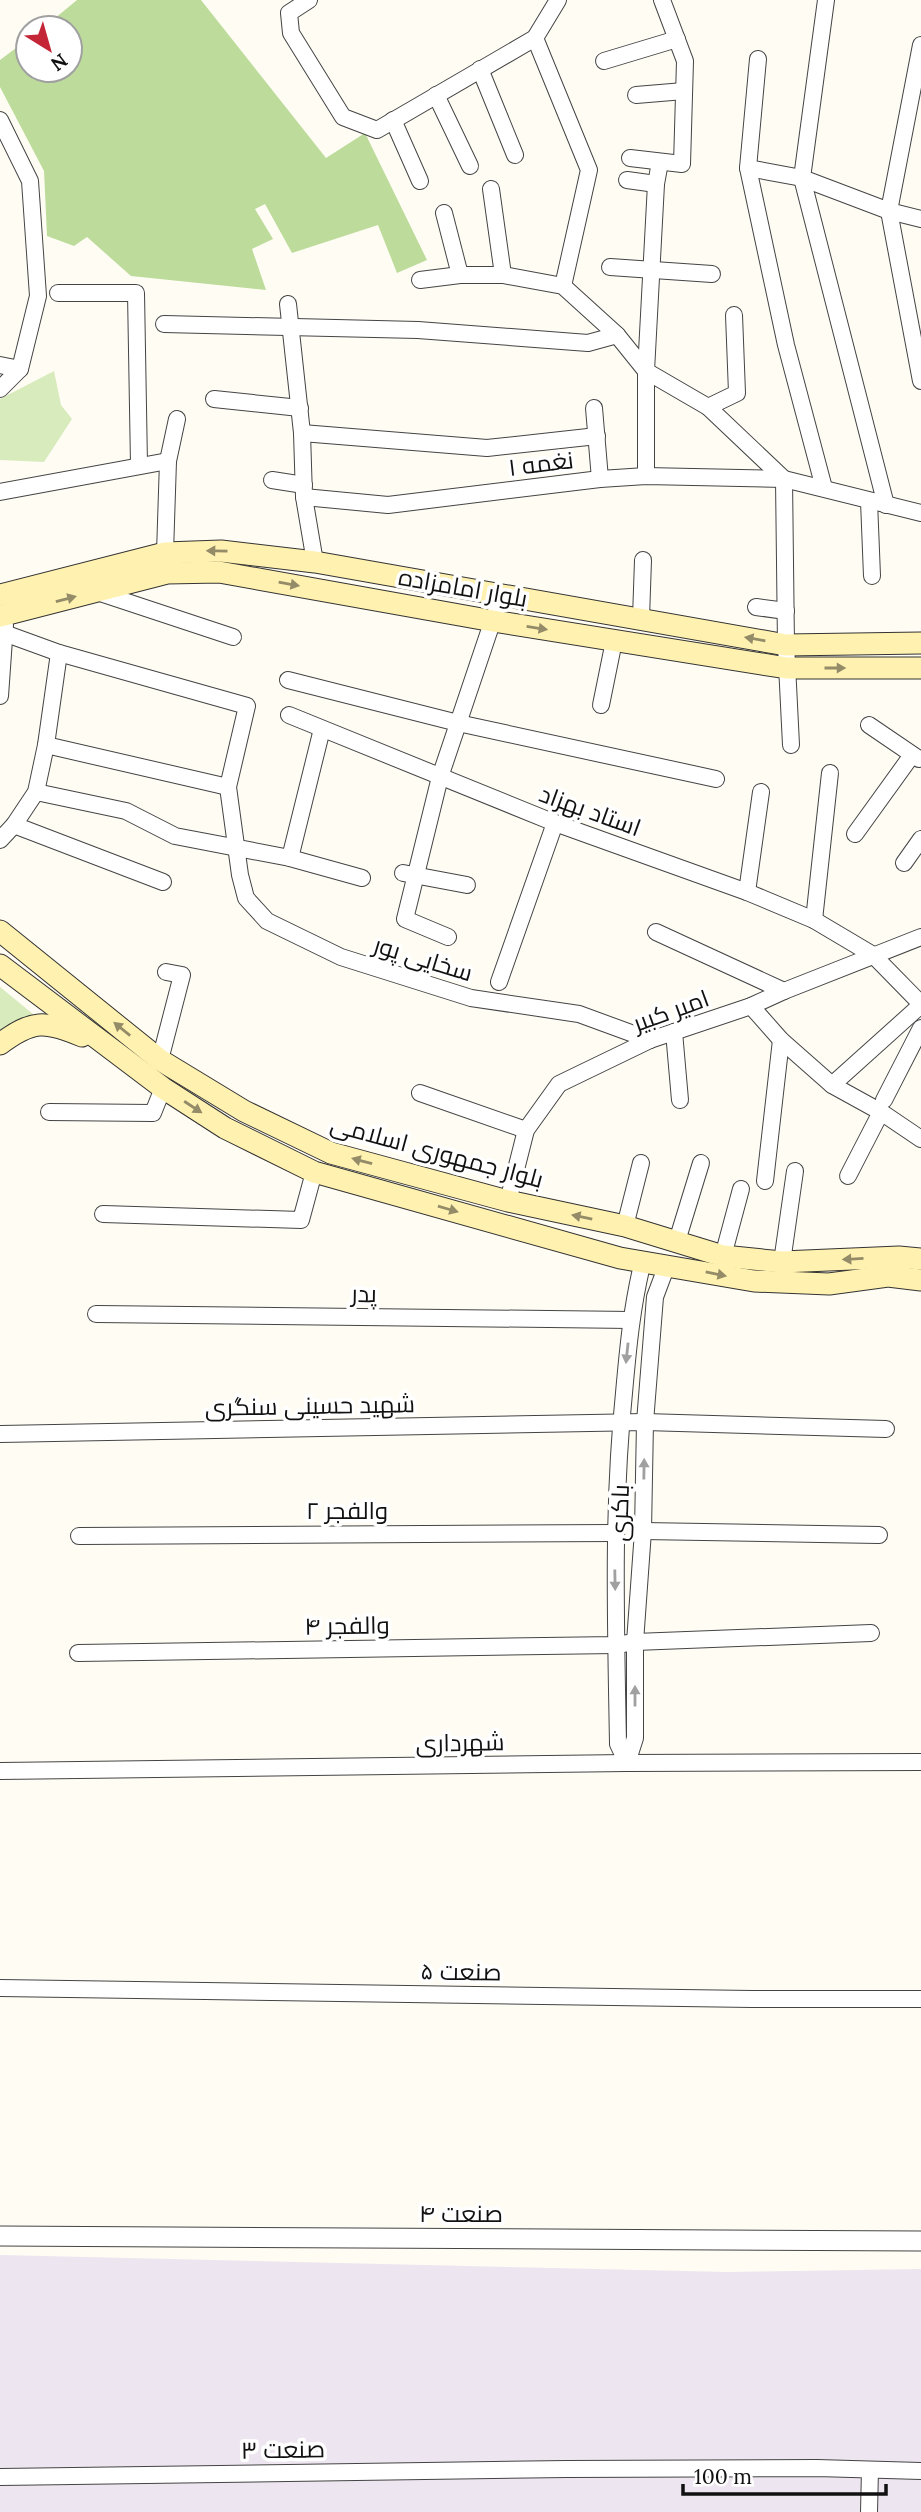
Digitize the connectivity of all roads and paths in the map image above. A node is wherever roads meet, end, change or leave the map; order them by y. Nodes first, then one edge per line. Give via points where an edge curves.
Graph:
1 (309, 0) edge
2 (558, 0) edge
3 (662, 0) edge
4 (826, 0) edge
5 (534, 38) junction
6 (677, 39) junction
7 (921, 45) edge
8 (758, 59) dead end
9 (604, 61) dead end
10 (480, 69) junction
11 (684, 91) junction
12 (636, 95) dead end
13 (436, 96) junction
14 (0, 120) edge
15 (393, 120) junction
16 (515, 155) dead end
17 (630, 158) dead end
18 (660, 162) junction
19 (470, 166) dead end
20 (748, 168) junction
21 (802, 178) junction
22 (627, 180) dead end
23 (420, 181) dead end
24 (656, 184) junction
25 (491, 189) dead end
26 (889, 211) junction
27 (444, 213) dead end
28 (921, 219) edge
29 (610, 267) dead end
30 (651, 269) junction
31 (712, 274) dead end
32 (460, 275) junction
33 (503, 275) junction
34 (420, 279) dead end
35 (564, 286) junction
36 (58, 293) dead end
37 (288, 304) dead end
38 (734, 315) dead end
39 (164, 324) dead end
40 (292, 328) junction
41 (617, 335) junction
42 (0, 365) edge
43 (20, 369) junction
44 (646, 370) junction
45 (921, 381) edge
46 (0, 389) edge
47 (214, 399) dead end
48 (708, 407) junction
49 (300, 408) junction
50 (594, 408) dead end
51 (177, 419) dead end
52 (302, 433) junction
53 (597, 436) junction
54 (168, 461) junction
55 (139, 464) junction
56 (646, 476) junction
57 (600, 479) junction
58 (784, 479) junction
59 (272, 480) dead end
60 (824, 488) junction
61 (304, 491) junction
62 (0, 492) edge
63 (869, 500) junction
64 (886, 505) junction
65 (921, 513) edge
66 (165, 553) junction
67 (643, 560) dead end
68 (314, 562) junction
69 (872, 576) dead end
70 (94, 591) junction
71 (501, 596) junction
72 (756, 607) dead end
73 (786, 611) junction
74 (3, 615) edge
75 (640, 618) junction
76 (494, 621) junction
77 (233, 637) dead end
78 (614, 641) junction
79 (921, 643) edge
80 (786, 645) junction
81 (59, 653) junction
82 (787, 668) junction
83 (921, 668) edge
84 (288, 680) dead end
85 (0, 691) edge
86 (601, 705) dead end
87 (289, 715) dead end
88 (458, 723) junction
89 (869, 725) dead end
90 (322, 729) junction
91 (46, 745) junction
92 (791, 745) dead end
93 (917, 758) edge
94 (830, 773) dead end
95 (440, 777) junction
96 (716, 779) dead end
97 (228, 787) junction
98 (36, 792) junction
99 (761, 792) dead end
100 (555, 823) junction
101 (14, 825) junction
102 (855, 834) dead end
103 (921, 839) edge
104 (0, 840) edge
105 (236, 848) junction
106 (289, 858) junction
107 (904, 863) dead end
108 (409, 875) junction
109 (362, 878) dead end
110 (163, 882) dead end
111 (467, 885) dead end
112 (747, 892) junction
113 (814, 920) junction
114 (0, 931) edge
115 (656, 932) dead end
116 (448, 937) dead end
117 (921, 937) edge
118 (873, 955) junction
119 (0, 965) edge
120 (166, 972) dead end
121 (499, 982) dead end
122 (784, 991) junction
123 (921, 1004) edge
124 (751, 1006) junction
125 (921, 1028) edge
126 (674, 1032) junction
127 (650, 1040) junction
128 (781, 1040) junction
129 (0, 1044) edge
130 (107, 1046) junction
131 (160, 1060) junction
132 (832, 1084) junction
133 (163, 1088) junction
134 (420, 1093) dead end
135 (680, 1100) dead end
136 (882, 1106) junction
137 (49, 1112) dead end
138 (526, 1130) junction
139 (921, 1139) edge
140 (641, 1163) dead end
141 (701, 1163) dead end
142 (795, 1171) dead end
143 (314, 1172) junction
144 (848, 1176) dead end
145 (765, 1181) dead end
146 (741, 1189) dead end
147 (508, 1201) junction
148 (103, 1214) dead end
149 (625, 1226) junction
150 (677, 1241) junction
151 (723, 1256) junction
152 (620, 1258) junction
153 (921, 1259) edge
154 (643, 1261) junction
155 (782, 1262) junction
156 (667, 1265) junction
157 (921, 1280) edge
158 (635, 1294) junction
159 (655, 1297) junction
160 (96, 1314) dead end
161 (631, 1320) junction
162 (645, 1422) junction
163 (621, 1423) junction
164 (886, 1429) dead end
165 (0, 1434) edge
166 (643, 1531) junction
167 (615, 1533) junction
168 (878, 1535) dead end
169 (79, 1536) dead end
170 (871, 1633) dead end
171 (635, 1642) junction
172 (616, 1645) junction
173 (78, 1653) dead end
174 (921, 1762) edge
175 (627, 1763) junction
176 (0, 1771) edge
177 (0, 1988) edge
178 (921, 1999) edge
179 (0, 2236) edge
180 (921, 2241) edge
181 (870, 2470) junction
182 (921, 2471) edge
183 (0, 2477) edge
184 (869, 2512) edge

1 - 15 street via 289,13 290,33 343,117 377,130
2 - 5 street
3 - 6 street
4 - 21 street
5 - 10 street
5 - 35 street via 589,170
6 - 9 street
6 - 11 street via 685,61
7 - 26 street
8 - 20 street
10 - 13 street
10 - 16 street
11 - 12 street
11 - 18 street via 682,164
13 - 15 street
13 - 19 street
14 - 43 street via 30,181 38,296
15 - 23 street
17 - 18 street
18 - 24 street
20 - 21 street
20 - 60 street via 786,345
21 - 26 street
21 - 64 street
22 - 24 street
24 - 30 street
25 - 33 street
26 - 28 street
26 - 45 street
27 - 32 street
29 - 30 street
30 - 31 street
30 - 44 street
32 - 33 street
32 - 34 street
33 - 35 street
35 - 41 street
36 - 55 street via 136,293
37 - 40 street
38 - 48 street via 737,393
39 - 40 street
40 - 41 street via 418,330 588,343
40 - 49 street
41 - 44 street
42 - 43 street
43 - 46 street
44 - 48 street
44 - 56 street
47 - 49 street
48 - 58 street
49 - 52 street
50 - 53 street
51 - 54 street
52 - 53 street via 487,448
52 - 61 street
53 - 57 street
54 - 55 street
54 - 66 street
55 - 62 street
56 - 57 street, نغمه ۱
56 - 58 street, نغمه ۱
57 - 61 street, نغمه ۱ via 388,505
58 - 60 street, نغمه ۱
58 - 73 street
59 - 61 street, نغمه ۱
60 - 63 street, نغمه ۱
61 - 68 street
63 - 64 street, نغمه ۱
63 - 69 street
64 - 65 street, نغمه ۱
68 -> 66 main road, بلوار امامزاده via 221,551
66 - 74 main road, بلوار امامزاده
67 - 75 street
68 - 71 main road, بلوار امامزاده
74 -> 70 main road, بلوار امامزاده
70 -> 76 main road, بلوار امامزاده via 167,573 219,572
70 - 77 street
71 - 75 main road, بلوار امامزاده
71 - 76 street
72 - 73 street
73 - 80 street
74 - 81 street
74 - 85 street
80 -> 75 main road, بلوار امامزاده
76 -> 78 main road, بلوار امامزاده
76 - 88 street
78 - 82 main road, بلوار امامزاده
78 - 86 street
79 - 80 main road, بلوار امامزاده
80 - 82 street
81 - 91 street
81 - 97 street via 247,706
82 -> 83 main road, بلوار امامزاده
82 - 92 street
84 - 88 street
87 - 90 street, استاد بهزاد
88 - 95 street
88 - 96 street
89 - 93 street
90 - 95 street, استاد بهزاد
90 - 106 street
91 - 97 street
91 - 98 street
93 - 102 street
94 - 113 street
95 - 100 street, استاد بهزاد
95 - 108 street
97 - 105 street, سخایی پور
98 - 101 street
98 - 105 street via 126,811 175,836
99 - 112 street
100 - 112 street, استاد بهزاد
100 - 121 street
101 - 104 street
101 - 110 street
103 - 107 street
105 - 106 street
105 - 127 street, سخایی پور via 246,898 267,921 341,957 471,998 579,1014
106 - 109 street
108 - 111 street
108 - 116 street via 405,919
112 - 113 street, استاد بهزاد
113 - 118 street, استاد بهزاد
131 -> 114 main road, بلوار جمهوری اسلامی
115 - 122 street
117 - 118 street, امیر کبیر
118 - 122 street, امیر کبیر
118 - 123 street, استاد بهزاد
119 - 130 main road
120 - 131 street via 182,975
122 - 124 street, امیر کبیر
123 - 132 street
124 - 126 street, امیر کبیر
124 - 128 street
125 - 136 street
126 - 127 street, امیر کبیر
126 - 135 street
127 - 138 street, امیر کبیر via 559,1084
128 - 132 street
128 - 145 street
129 - 130 main road via 19,1030 40,1025 66,1029
130 - 133 main road
147 -> 131 main road, بلوار جمهوری اسلامی via 331,1153 244,1111
132 - 136 street
133 - 137 street via 153,1113
133 -> 143 main road via 225,1128
134 - 138 street
136 - 139 street
136 - 144 street
138 - 147 street, امیر کبیر
140 - 149 street
141 - 150 street
142 - 155 street
143 - 148 street via 301,1220
143 -> 152 main road
146 - 151 street
149 -> 147 main road, بلوار جمهوری اسلامی
149 - 150 main road, بلوار جمهوری اسلامی
149 - 152 main road
150 - 151 main road, بلوار جمهوری اسلامی
151 - 155 main road, بلوار جمهوری اسلامی
152 - 154 main road
153 -> 155 main road, بلوار جمهوری اسلامی
154 - 156 main road
154 - 158 street
156 -> 157 main road via 754,1282 829,1284 888,1276
156 - 159 street, باکری
158 - 159 street via 646,1287
158 - 161 street
159 - 162 street, باکری
160 - 161 street, پدر
161 -> 163 street
162 - 163 street, شهید حسینی سنگری
162 - 164 street, شهید حسینی سنگری
166 -> 162 street, باکری
163 - 165 street, شهید حسینی سنگری
163 - 167 street
166 - 168 street
166 - 171 street, باکری
167 - 169 street, والفجر ۲
167 -> 172 street
170 - 171 street, والفجر ۴
171 - 172 street, والفجر ۴
175 -> 171 street, باکری via 635,1738
172 - 173 street, والفجر ۴
172 - 175 street via 618,1745
174 - 175 street, شهرداری
175 - 176 street, شهرداری
177 - 178 street, صنعت ۵
179 - 180 street, صنعت ۴
181 - 182 street
181 - 183 street, صنعت ۳
181 - 184 street

